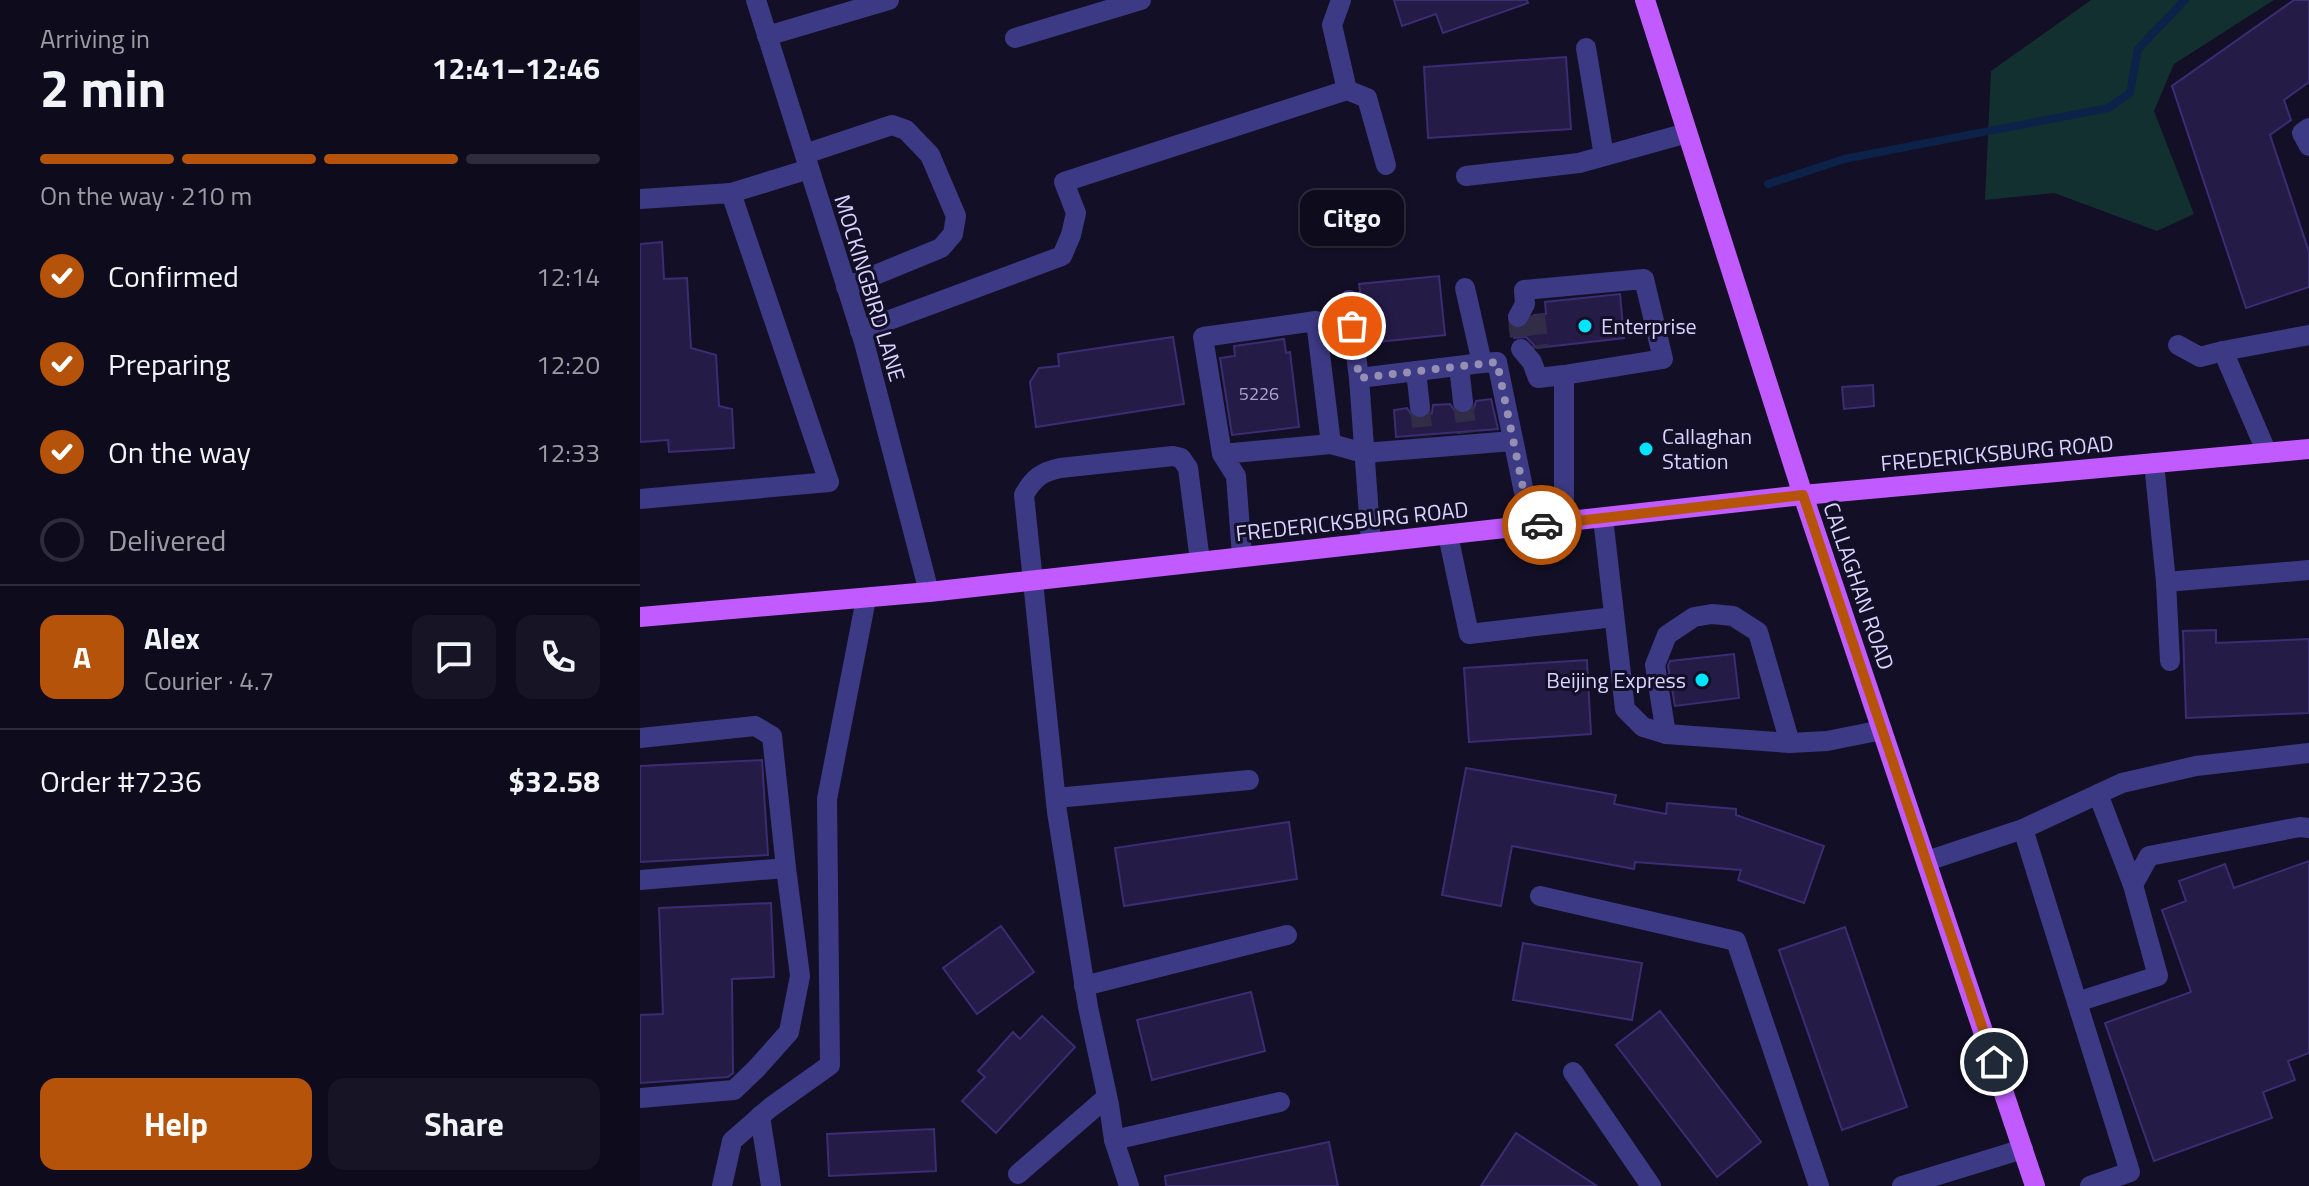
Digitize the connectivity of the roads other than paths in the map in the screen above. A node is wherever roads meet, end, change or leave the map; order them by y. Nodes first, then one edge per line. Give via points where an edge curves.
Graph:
1 (756, 0) edge
2 (889, 0) edge
3 (1141, 0) edge
4 (1341, 0) edge
5 (1645, 0) edge
6 (767, 36) junction
7 (1015, 38) dead end
8 (1586, 48) dead end
9 (1347, 90) junction
10 (2309, 128) edge
11 (1687, 133) junction
12 (2309, 146) edge
13 (1604, 156) junction
14 (807, 162) junction
15 (1386, 165) dead end
16 (1466, 176) dead end
17 (731, 193) junction
18 (640, 199) edge
19 (846, 287) junction
20 (1465, 288) dead end
21 (1349, 300) dead end
22 (1526, 312) tunnel mouth
23 (860, 331) junction
24 (2309, 335) edge
25 (2178, 345) dead end
26 (2223, 351) junction
27 (1531, 353) tunnel mouth
28 (1482, 363) junction
29 (1459, 366) junction
30 (1416, 371) junction
31 (1564, 375) junction
32 (1359, 378) junction
33 (1463, 402) tunnel mouth
34 (1420, 407) tunnel mouth
35 (1513, 441) junction
36 (1331, 444) junction
37 (2309, 449) edge
38 (1364, 453) junction
39 (2267, 453) junction
40 (1222, 454) junction
41 (2154, 463) junction
42 (1803, 495) junction
43 (640, 499) edge
44 (1603, 518) junction
45 (1564, 522) junction
46 (1531, 526) junction
47 (1448, 535) junction
48 (1371, 543) junction
49 (1242, 556) junction
50 (1200, 561) junction
51 (2309, 570) edge
52 (1034, 579) junction
53 (2166, 582) junction
54 (929, 592) junction
55 (866, 599) junction
56 (640, 617) edge
57 (1614, 617) junction
58 (2170, 661) dead end
59 (1882, 730) junction
60 (1666, 734) junction
61 (640, 738) edge
62 (1790, 743) junction
63 (2309, 753) edge
64 (1249, 780) dead end
65 (2098, 794) junction
66 (1056, 798) junction
67 (2309, 828) edge
68 (2023, 829) junction
69 (1927, 861) junction
70 (786, 868) junction
71 (640, 880) edge
72 (2133, 885) junction
73 (1540, 896) dead end
74 (1287, 935) dead end
75 (1084, 986) junction
76 (2077, 1002) junction
77 (1573, 1072) dead end
78 (1107, 1097) junction
79 (640, 1098) edge
80 (1280, 1102) dead end
81 (760, 1116) junction
82 (1114, 1140) junction
83 (2023, 1149) junction
84 (1018, 1174) dead end
85 (722, 1186) edge
86 (771, 1186) edge
87 (1129, 1186) edge
88 (1651, 1186) edge
89 (1819, 1186) edge
90 (1902, 1186) edge
91 (2035, 1186) edge
92 (2090, 1186) edge

1 - 6 street, MOCKINGBIRD LANE
2 - 6 street
3 - 7 street
4 - 9 street via 1332,25
5 - 11 main road, CALLAGHAN ROAD
6 - 14 street, MOCKINGBIRD LANE
8 - 13 street
9 - 15 street via 1367,98
9 - 23 street via 1064,182 1076,213 1062,256
10 - 12 street via 2302,133
11 - 13 street
11 - 42 main road, CALLAGHAN ROAD
13 - 16 street
14 - 17 street
14 - 19 street, MOCKINGBIRD LANE
14 - 19 street via 892,125 906,130 930,155 956,216 953,234 941,248
17 - 18 street
17 - 43 street via 829,482
19 - 23 street, MOCKINGBIRD LANE
20 - 28 street
21 - 32 street
22 - 31 street via 1524,290 1644,279 1663,359
23 - 54 street, MOCKINGBIRD LANE
24 - 26 street
25 - 26 street via 2200,357
26 - 39 street
27 - 31 street via 1538,378
28 - 29 street
28 - 35 street via 1497,362
29 - 30 street
29 - 33 street
30 - 32 street
30 - 34 street
31 - 45 street
32 - 38 street
35 - 38 street via 1468,438
35 - 46 street
36 - 38 street
36 - 40 street
36 - 40 street via 1316,321 1203,337
37 - 39 main road, FREDERICKSBURG ROAD
38 - 48 street
39 - 41 main road, FREDERICKSBURG ROAD
40 - 49 street via 1236,476
41 - 42 main road, FREDERICKSBURG ROAD
41 - 53 street
42 - 44 main road, FREDERICKSBURG ROAD
42 - 59 main road, CALLAGHAN ROAD
44 - 45 main road, FREDERICKSBURG ROAD
44 - 57 street
45 - 46 main road, FREDERICKSBURG ROAD
46 - 47 main road, FREDERICKSBURG ROAD
47 - 48 main road, FREDERICKSBURG ROAD
47 - 57 street via 1469,634
48 - 49 main road, FREDERICKSBURG ROAD
49 - 50 main road, FREDERICKSBURG ROAD
50 - 52 main road, FREDERICKSBURG ROAD
50 - 52 street via 1188,468 1181,458 1060,468 1043,472 1024,495
51 - 53 street
52 - 54 main road, FREDERICKSBURG ROAD
52 - 66 street
53 - 58 street
54 - 55 main road, FREDERICKSBURG ROAD
55 - 56 main road, FREDERICKSBURG ROAD
55 - 81 street via 827,799 830,1065
57 - 60 street via 1625,709 1643,727
59 - 62 street
59 - 69 main road, CALLAGHAN ROAD
60 - 62 street
60 - 62 street via 1655,665 1667,635 1694,617 1723,615 1758,632
61 - 70 street via 755,726 772,736
63 - 65 street via 2196,766
64 - 66 street
65 - 68 street
65 - 72 street
66 - 75 street
67 - 72 street via 2149,856
68 - 69 street
68 - 76 street
69 - 83 main road, CALLAGHAN ROAD
70 - 71 street
70 - 79 street via 800,976 789,1032 734,1090
72 - 76 street via 2158,976
73 - 89 street via 1736,941
74 - 75 street
75 - 78 street
76 - 92 street via 2130,1172
77 - 88 street
78 - 82 street
78 - 84 street
80 - 82 street
81 - 85 street via 732,1141
81 - 86 street
82 - 87 street
83 - 90 street
83 - 91 main road, CALLAGHAN ROAD

